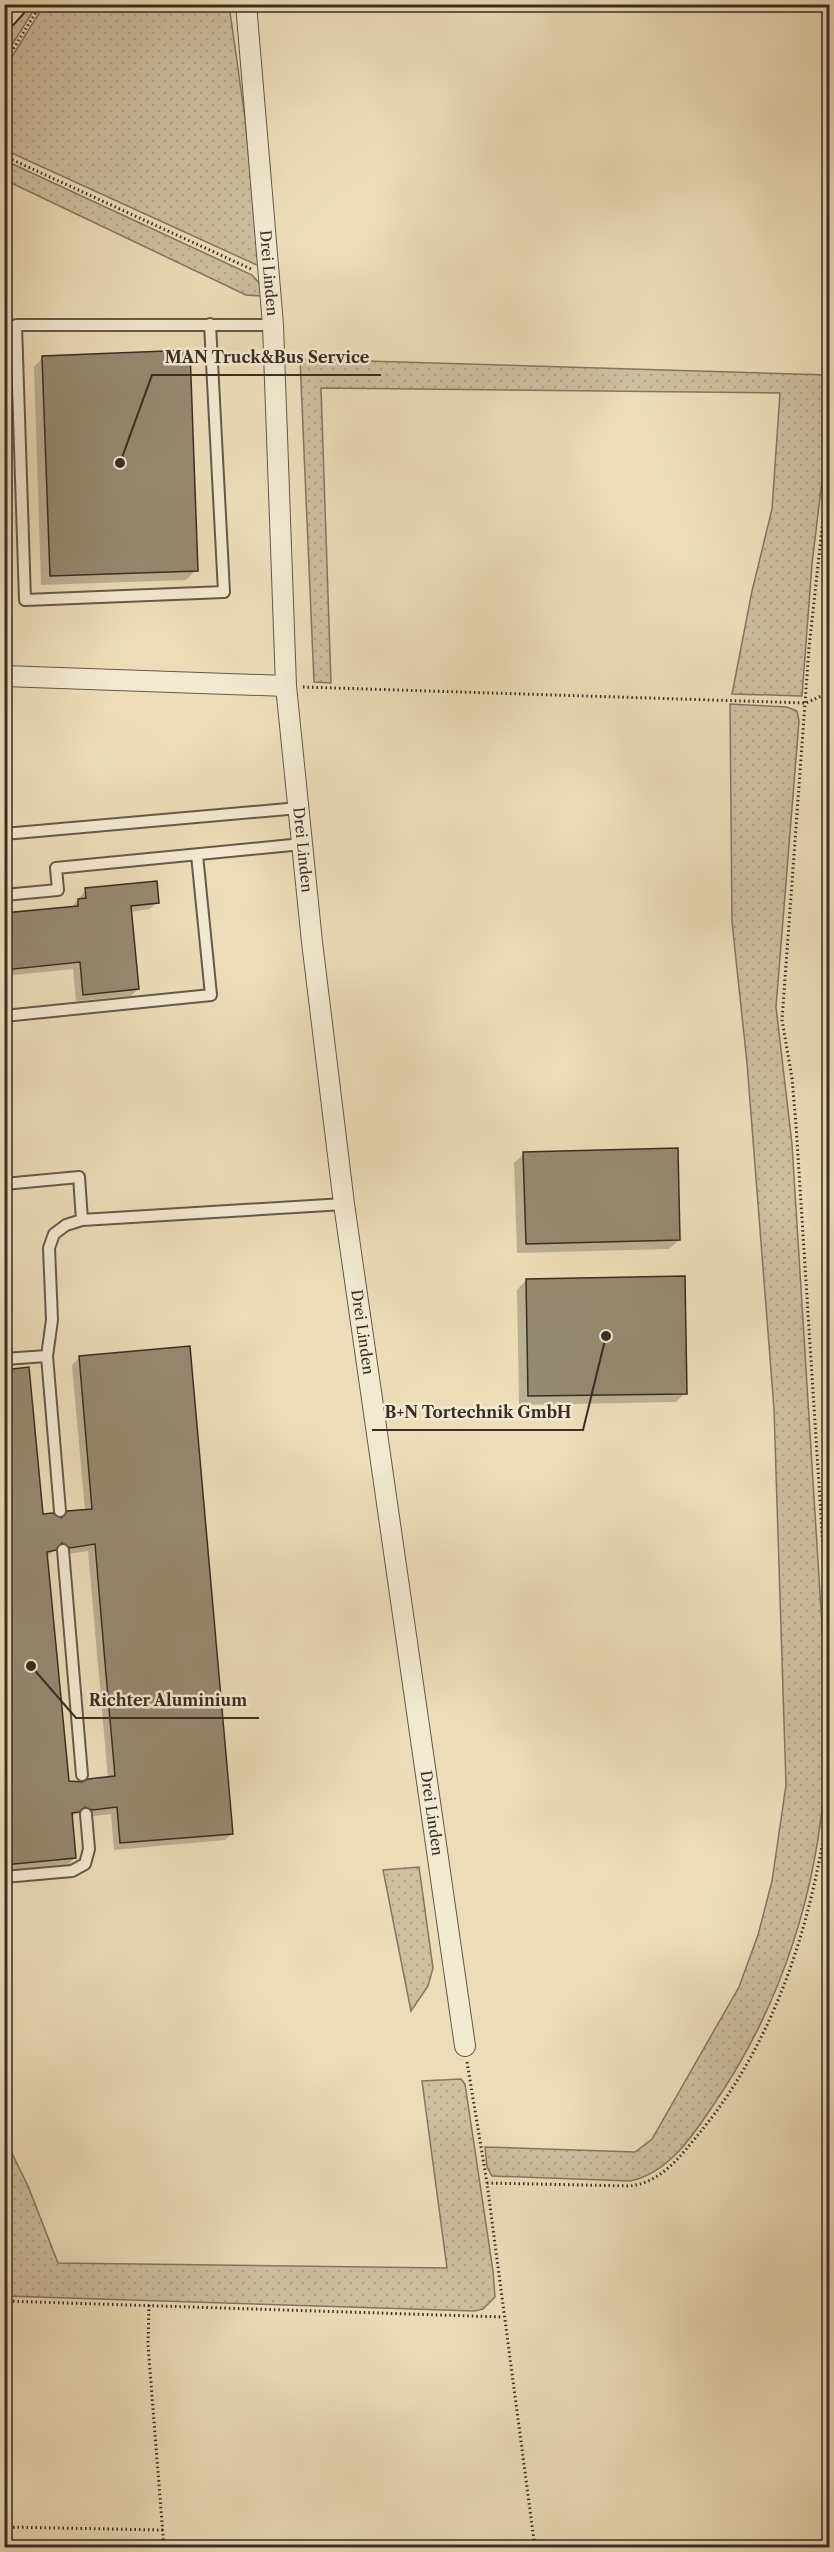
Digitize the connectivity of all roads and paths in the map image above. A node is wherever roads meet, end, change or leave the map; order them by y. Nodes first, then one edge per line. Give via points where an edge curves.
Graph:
1 (12, 4) edge
2 (41, 4) edge
3 (246, 4) edge
4 (4, 13) edge
5 (4, 64) edge
6 (4, 156) edge
7 (269, 277) junction
8 (210, 324) junction
9 (273, 325) junction
10 (830, 455) edge
11 (4, 676) edge
12 (286, 686) junction
13 (830, 692) edge
14 (806, 703) junction
15 (298, 808) junction
16 (4, 834) edge
17 (302, 844) junction
18 (197, 855) junction
19 (4, 895) edge
20 (4, 1016) edge
21 (4, 1184) edge
22 (344, 1204) junction
23 (82, 1220) junction
24 (47, 1356) junction
25 (4, 1359) edge
26 (60, 1511) dead end
27 (63, 1550) dead end
28 (830, 1657) edge
29 (82, 1775) dead end
30 (830, 1793) edge
31 (86, 1815) dead end
32 (4, 1877) edge
33 (465, 2046) joint
34 (487, 2183) junction
35 (4, 2301) edge
36 (149, 2304) junction
37 (503, 2317) junction
38 (4, 2527) edge
39 (163, 2530) junction
40 (164, 2547) edge
41 (535, 2547) edge

1 - 4 main road
2 - 5 path
3 - 7 street, Drei Linden
6 - 7 path
7 - 9 street, Drei Linden
8 - 8 lane via 16,326 25,600 224,592
8 - 9 lane
9 - 12 street, Drei Linden
10 - 14 path
11 - 12 street
12 - 14 path
12 - 15 street, Drei Linden
13 - 14 path
14 - 28 path via 782,1020 796,1125
15 - 16 lane
15 - 17 street, Drei Linden
17 - 18 lane
17 - 22 street, Drei Linden
18 - 19 lane via 56,868 58,890
18 - 20 lane via 211,995
21 - 23 lane via 80,1177
22 - 23 lane
22 - 33 street, Drei Linden
23 - 24 lane via 54,1234 49,1248 52,1320
24 - 25 lane
24 - 26 lane
27 - 29 lane
30 - 34 path via 812,1899 766,2027 708,2123 677,2160 657,2177 630,2186
31 - 32 lane via 85,1864 72,1871
33 - 34 path
34 - 37 path
35 - 36 path
36 - 37 path
36 - 39 path via 148,2345
37 - 41 path
38 - 39 path
39 - 40 path

